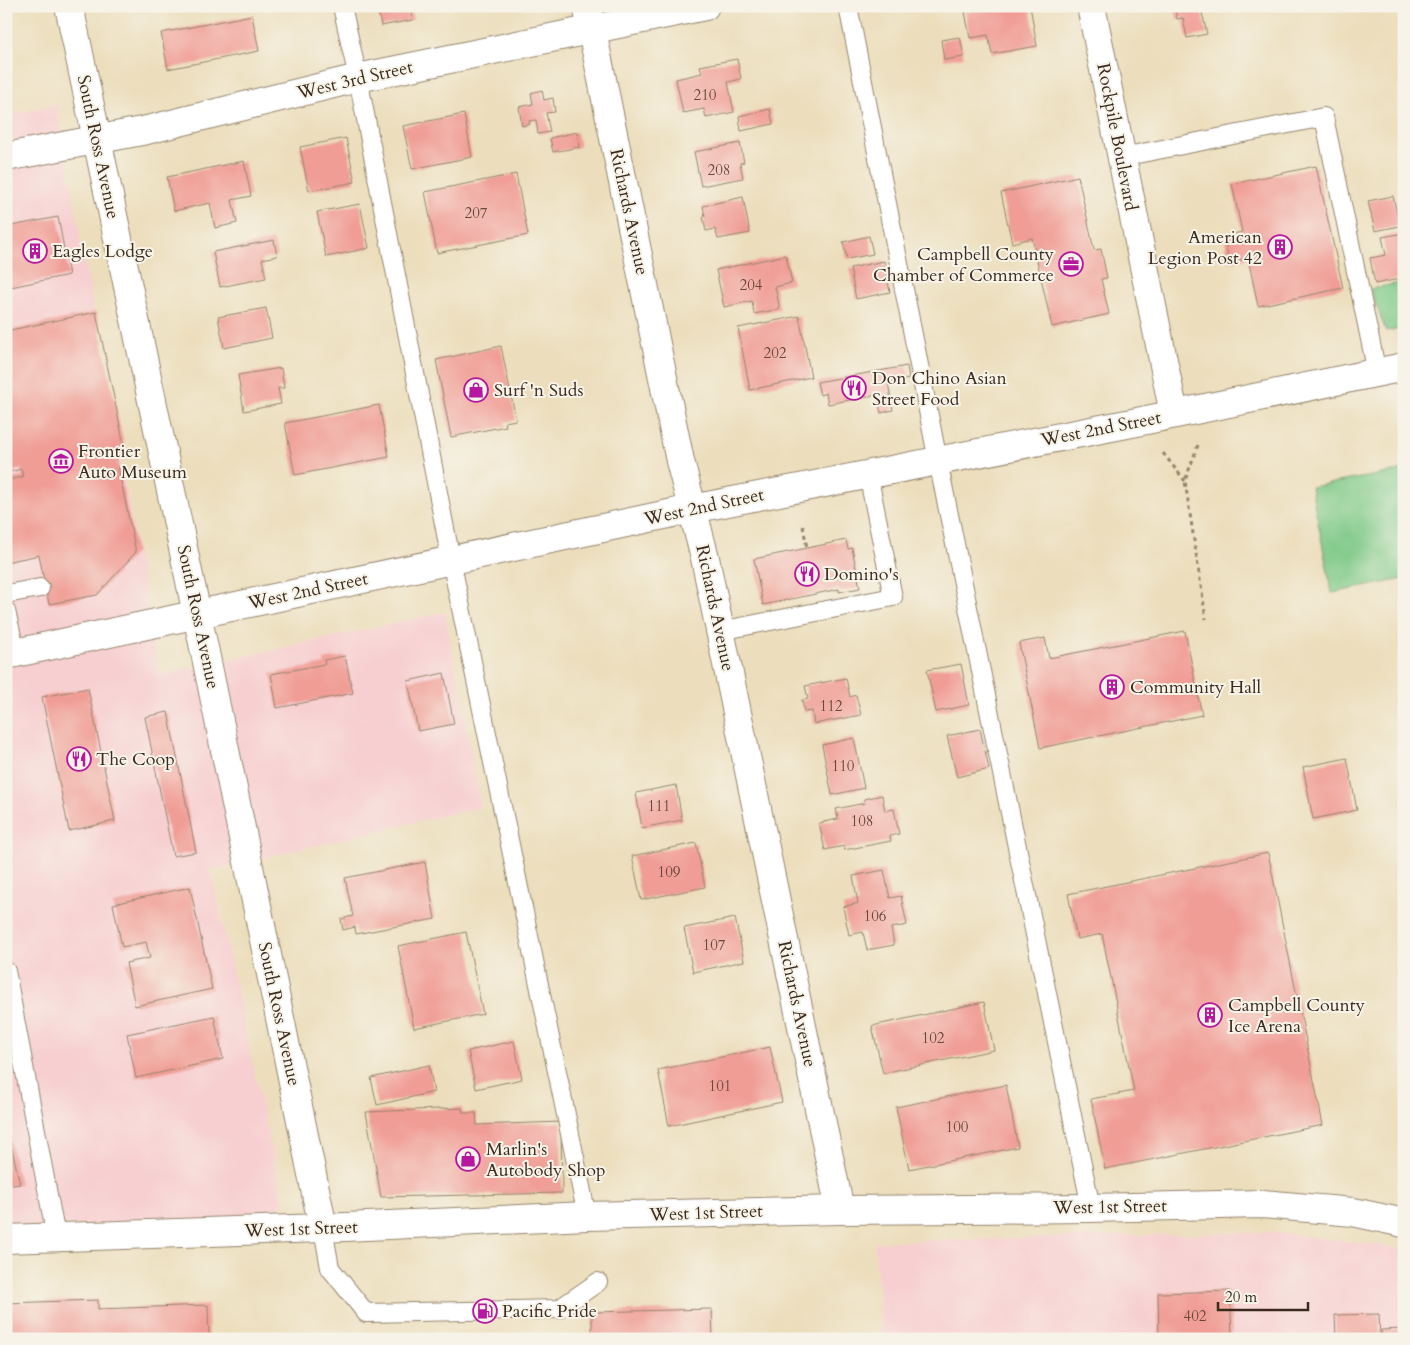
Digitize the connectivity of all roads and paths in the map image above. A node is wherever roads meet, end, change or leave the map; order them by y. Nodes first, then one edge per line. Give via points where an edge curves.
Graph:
1 (69, 6) edge
2 (342, 6) edge
3 (705, 6) edge
4 (848, 6) edge
5 (1091, 6) edge
6 (589, 18) edge
7 (358, 78) junction
8 (96, 139) junction
9 (6, 157) edge
10 (1122, 157) junction
11 (1404, 367) edge
12 (1377, 373) junction
13 (1174, 414) junction
14 (1198, 445) dead end
15 (1163, 453) dead end
16 (938, 461) junction
17 (868, 474) junction
18 (1185, 481) junction
19 (692, 509) junction
20 (803, 526) dead end
21 (807, 548) dead end
22 (451, 560) junction
23 (40, 588) dead end
24 (6, 594) edge
25 (6, 611) edge
26 (197, 615) junction
27 (1206, 619) dead end
28 (720, 631) junction
29 (11, 654) edge
30 (6, 971) edge
31 (1091, 1208) junction
32 (840, 1210) junction
33 (587, 1216) junction
34 (1404, 1223) edge
35 (323, 1228) junction
36 (56, 1237) junction
37 (6, 1239) edge
38 (598, 1282) dead end

1 - 8 street, South Ross Avenue
2 - 7 lane
3 - 6 street, West 3rd Street
4 - 16 lane
5 - 10 street, Rockpile Boulevard
6 - 7 street, West 3rd Street
6 - 19 street, Richards Avenue via 676,445
7 - 8 street, West 3rd Street via 146,130
7 - 22 lane
8 - 9 street, West 3rd Street
8 - 26 street, South Ross Avenue
10 - 12 lane via 1324,118
10 - 13 street, Rockpile Boulevard
11 - 12 street, West 2nd Street
12 - 13 street, West 2nd Street
13 - 16 street, West 2nd Street
14 - 18 path
15 - 18 path
16 - 17 street, West 2nd Street
16 - 31 lane
17 - 19 street, West 2nd Street
17 - 28 lane via 893,597
18 - 27 path
19 - 22 street, West 2nd Street
19 - 28 street, Richards Avenue
20 - 21 path
22 - 26 street, West 2nd Street
22 - 33 lane
23 - 24 lane
25 - 29 lane
26 - 29 street, West 2nd Street
26 - 35 street, South Ross Avenue
28 - 32 street, Richards Avenue
30 - 36 lane
31 - 32 street, West 1st Street
31 - 34 street, West 1st Street via 1262,1204 1353,1212
32 - 33 street, West 1st Street
33 - 35 street, West 1st Street
35 - 36 street, West 1st Street
35 - 38 lane via 330,1268 366,1313 559,1309
36 - 37 street, West 1st Street

